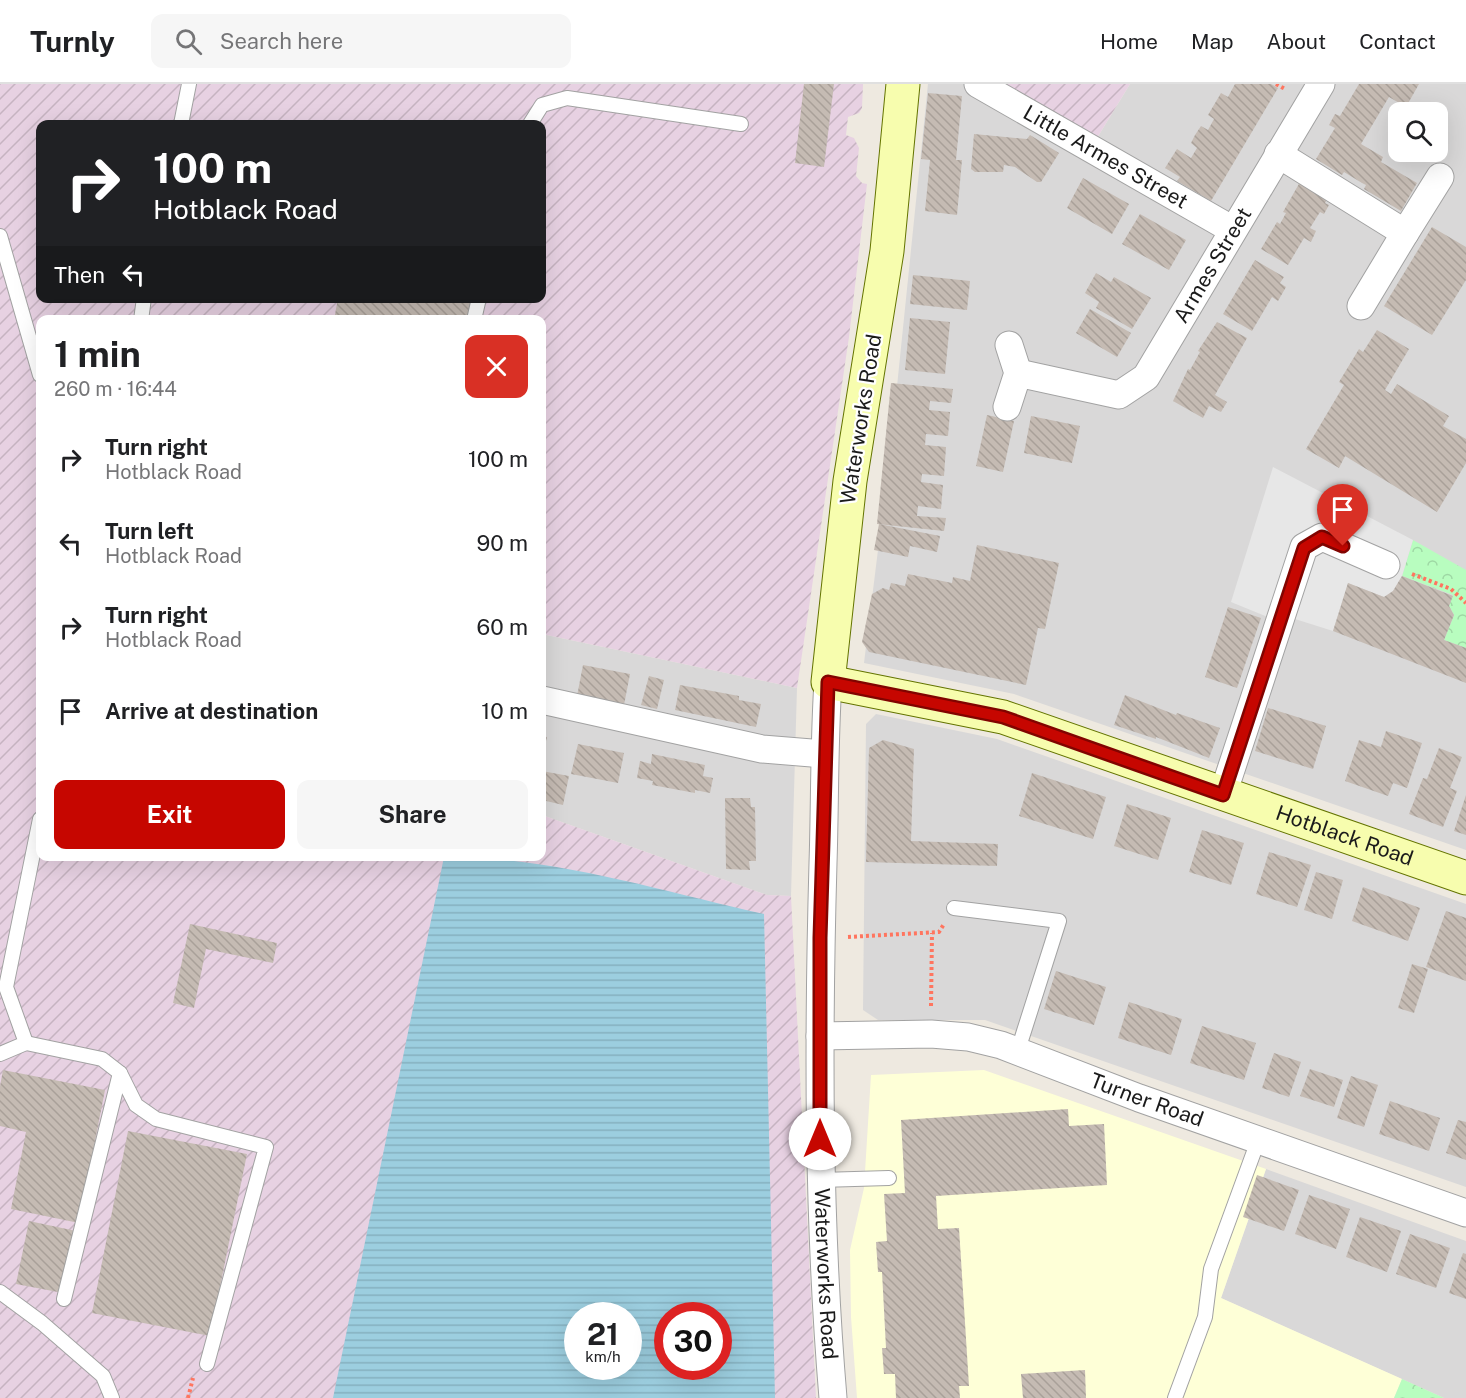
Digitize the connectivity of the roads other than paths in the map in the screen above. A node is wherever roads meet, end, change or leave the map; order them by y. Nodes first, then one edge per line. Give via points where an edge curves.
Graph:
1 (189, 84) edge
2 (903, 84) edge
3 (978, 84) edge
4 (1321, 84) edge
5 (182, 120) edge
6 (533, 120) edge
7 (741, 124) dead end
8 (1278, 154) junction
9 (1440, 177) dead end
10 (1233, 230) junction
11 (1405, 233) junction
12 (0, 236) edge
13 (1361, 306) dead end
14 (1009, 345) dead end
15 (36, 361) edge
16 (1018, 373) junction
17 (1007, 407) dead end
18 (1386, 565) road end
19 (828, 682) junction
20 (546, 701) edge
21 (824, 754) junction
22 (1223, 795) junction
23 (36, 839) edge
24 (1466, 878) edge
25 (954, 908) road end
26 (820, 1036) junction
27 (26, 1043) junction
28 (1018, 1050) junction
29 (0, 1054) edge
30 (120, 1073) junction
31 (1259, 1138) junction
32 (889, 1178) dead end
33 (820, 1180) junction
34 (1466, 1213) edge
35 (0, 1292) edge
36 (64, 1299) dead end
37 (207, 1364) dead end
38 (112, 1398) edge
39 (833, 1398) edge
40 (1175, 1398) edge

1 - 5 lane
2 - 19 street, Waterworks Road via 887,251 850,481
3 - 10 street, Little Armes Street
4 - 8 street, Armes Street
6 - 7 lane via 542,105 567,98
8 - 10 street, Armes Street
8 - 11 street
9 - 11 street
10 - 16 street, Armes Street via 1146,377 1119,395
11 - 13 street
12 - 15 lane
14 - 16 street
16 - 17 street
18 - 22 street via 1322,537 1304,548
19 - 21 street, Waterworks Road
19 - 22 street, Hotblack Road via 1003,717
20 - 21 street via 762,749
21 - 26 street, Waterworks Road
22 - 24 street, Hotblack Road
23 - 27 lane via 6,987
25 - 28 lane via 1059,921
26 - 28 street, Turner Road via 931,1034 968,1037
26 - 33 street, Waterworks Road
27 - 29 lane
27 - 30 lane via 102,1059
28 - 31 street, Turner Road via 1139,1098
30 - 36 lane
30 - 37 lane via 136,1105 156,1119 266,1147
31 - 34 street, Turner Road
31 - 40 lane via 1211,1269 1205,1317
32 - 33 lane
33 - 39 street, Waterworks Road
35 - 38 lane via 103,1376

